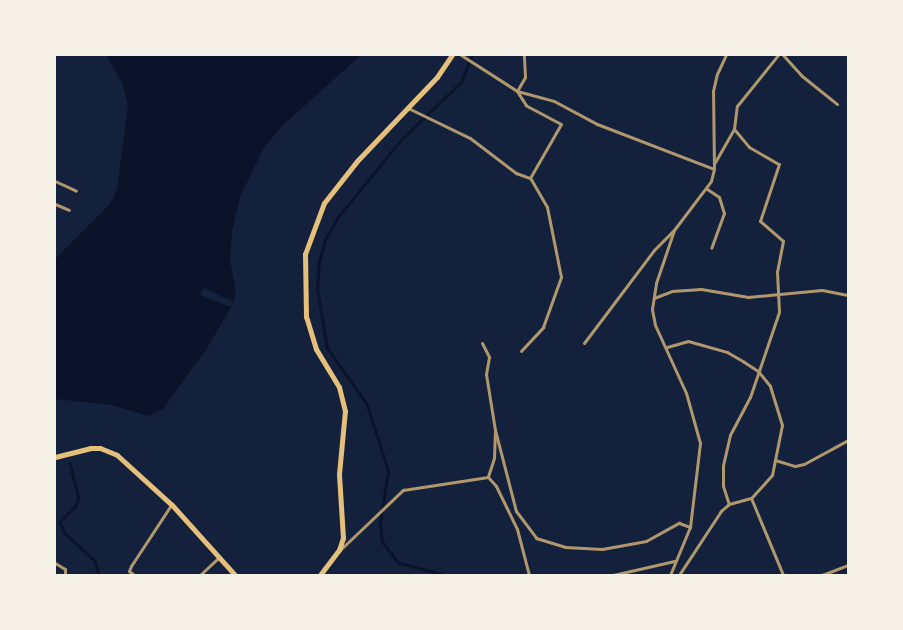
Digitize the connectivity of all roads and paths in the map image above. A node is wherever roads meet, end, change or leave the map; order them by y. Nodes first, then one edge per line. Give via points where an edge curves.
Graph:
1 (452, 55) edge
2 (461, 55) edge
3 (524, 55) edge
4 (726, 55) edge
5 (778, 55) edge
6 (783, 55) edge
7 (517, 91) junction
8 (836, 104) dead end
9 (407, 107) junction
10 (734, 129) junction
11 (714, 164) junction
12 (714, 169) junction
13 (530, 178) junction
14 (55, 181) edge
15 (707, 190) junction
16 (76, 191) dead end
17 (55, 204) edge
18 (68, 210) dead end
19 (674, 230) junction
20 (711, 248) dead end
21 (779, 295) junction
22 (848, 295) edge
23 (653, 298) junction
24 (584, 342) dead end
25 (482, 343) dead end
26 (667, 347) junction
27 (521, 351) dead end
28 (758, 371) junction
29 (495, 430) junction
30 (848, 440) edge
31 (55, 457) edge
32 (775, 460) junction
33 (488, 477) junction
34 (751, 498) junction
35 (729, 504) junction
36 (172, 505) junction
37 (690, 527) junction
38 (339, 550) junction
39 (218, 558) junction
40 (674, 561) junction
41 (55, 563) edge
42 (848, 565) edge
43 (631, 570) junction
44 (65, 575) edge
45 (134, 575) edge
46 (200, 575) edge
47 (235, 575) edge
48 (320, 575) edge
49 (529, 575) edge
50 (613, 575) edge
51 (633, 575) edge
52 (670, 575) edge
53 (679, 575) edge
54 (783, 575) edge
55 (822, 575) edge

1 - 9 main road
2 - 7 street
3 - 7 street via 525,76
4 - 11 street via 716,74 713,91
5 - 10 street via 737,106
6 - 8 street via 802,76
7 - 12 street via 554,100 597,124
7 - 13 street via 526,105 561,124
9 - 13 street via 427,120 470,138 516,173
9 - 38 main road via 357,161 324,203 305,254 306,317 316,349 339,386 344,411 339,474 345,526
10 - 11 street
10 - 21 street via 749,147 779,164 760,221 783,241 777,272
11 - 12 street
12 - 15 street
13 - 27 street via 547,206 561,277 544,327
14 - 16 street
15 - 19 street
15 - 20 street via 719,197 724,213
17 - 18 street
19 - 23 street
19 - 24 street via 654,250
21 - 22 street via 822,290
21 - 23 street via 748,297 701,289 672,291
21 - 28 street via 779,312
23 - 26 street via 652,318
25 - 29 street via 489,357 486,374
26 - 28 street via 688,341 727,352
26 - 37 street via 686,393 700,443
28 - 32 street via 770,386 781,416 781,436
28 - 35 street via 744,412 730,435 723,486
29 - 33 street via 494,458
29 - 37 street via 503,472 516,511 536,538 566,547 602,549 646,541 679,523
30 - 32 street via 804,464 795,466
31 - 36 main road via 90,448 108,450 125,461
32 - 34 street via 772,475
33 - 38 street via 409,488
33 - 49 street via 496,486 517,529
34 - 35 street
34 - 54 street
35 - 53 street via 713,520
36 - 39 main road
36 - 45 street via 131,566 129,570
37 - 40 street
38 - 48 main road
39 - 46 street
39 - 47 main road
40 - 43 street
40 - 52 street
41 - 44 street via 65,569
42 - 55 street
43 - 50 street
43 - 51 street

